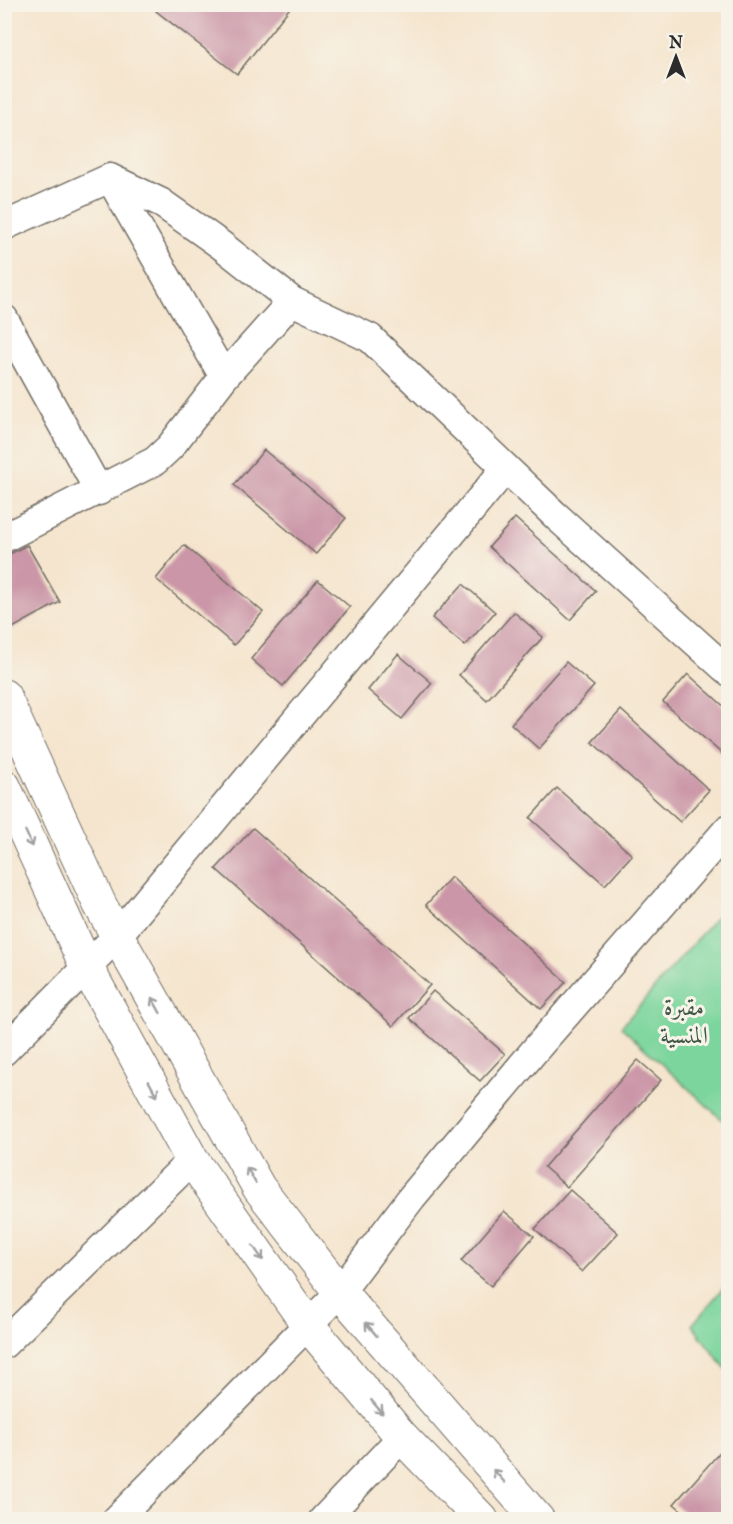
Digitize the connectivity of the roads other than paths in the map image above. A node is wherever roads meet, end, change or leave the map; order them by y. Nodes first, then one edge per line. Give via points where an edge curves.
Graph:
1 (110, 178) junction
2 (4, 226) edge
3 (292, 301) junction
4 (4, 319) edge
5 (224, 377) junction
6 (506, 468) junction
7 (99, 491) junction
8 (4, 538) edge
9 (729, 671) edge
10 (4, 696) edge
11 (5, 791) edge
12 (729, 830) edge
13 (118, 935) junction
14 (87, 968) junction
15 (4, 1051) edge
16 (192, 1160) junction
17 (340, 1292) junction
18 (308, 1325) junction
19 (4, 1344) edge
20 (402, 1437) junction
21 (116, 1520) edge
22 (323, 1520) edge
23 (482, 1520) edge
24 (538, 1520) edge

1 - 2 street
1 - 3 street via 160,202
1 - 5 street
3 - 5 street
3 - 6 street via 370,338
4 - 7 street
5 - 7 street via 155,461
6 - 9 street
6 - 13 street
7 - 8 street
10 - 13 main road via 100,905
11 -> 14 main road
12 - 17 street via 528,1058 412,1197
13 - 14 street
17 -> 13 main road via 259,1188
14 - 15 street
14 -> 16 main road
16 -> 18 main road
16 - 19 street
17 - 18 street
24 -> 17 main road
18 -> 20 main road
18 - 21 street
20 - 22 street
20 - 23 main road

